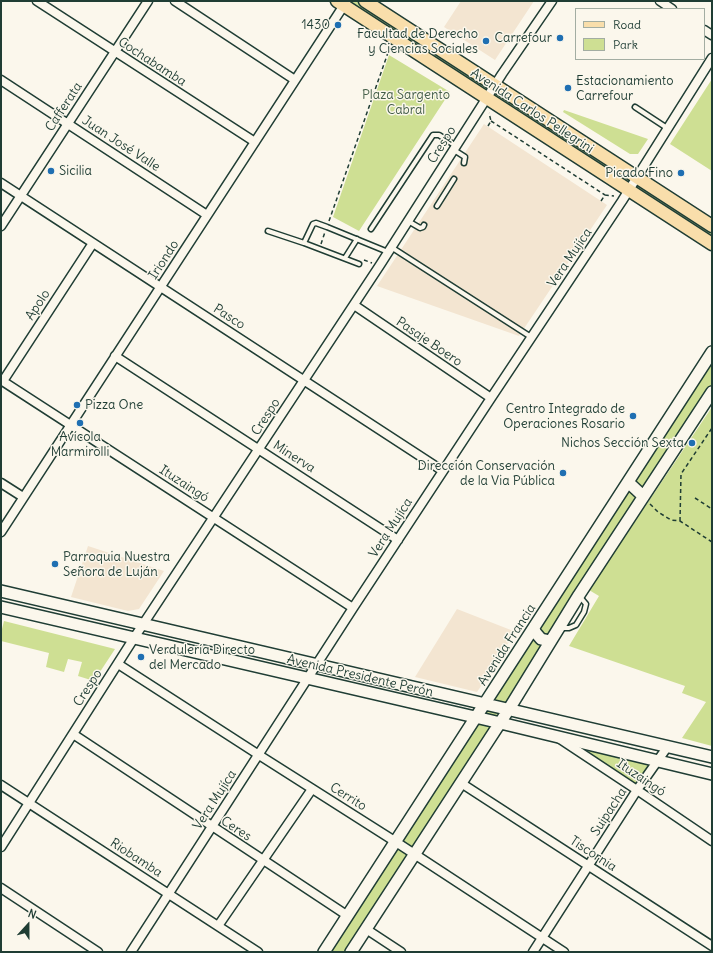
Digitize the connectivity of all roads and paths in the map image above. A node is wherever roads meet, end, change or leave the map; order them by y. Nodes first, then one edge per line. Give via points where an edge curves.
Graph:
1 (37, 1) edge
2 (148, 1) edge
3 (175, 1) edge
4 (365, 1) edge
5 (552, 1) edge
6 (660, 1) edge
7 (342, 2) edge
8 (670, 8) edge
9 (393, 38) junction
10 (115, 52) junction
11 (712, 58) edge
12 (1, 80) edge
13 (295, 80) junction
14 (495, 85) junction
15 (486, 98) junction
16 (635, 108) dead end
17 (489, 111) dead end
18 (491, 121) junction
19 (68, 124) junction
20 (488, 126) dead end
21 (667, 128) junction
22 (254, 142) junction
23 (455, 148) junction
24 (464, 163) dead end
25 (637, 178) junction
26 (454, 179) dead end
27 (1, 183) edge
28 (628, 190) junction
29 (605, 195) junction
30 (21, 196) junction
31 (614, 196) dead end
32 (601, 201) dead end
33 (437, 206) dead end
34 (207, 215) junction
35 (408, 221) junction
36 (424, 225) dead end
37 (1, 226) edge
38 (712, 226) edge
39 (327, 227) junction
40 (371, 228) dead end
41 (268, 231) dead end
42 (356, 239) junction
43 (93, 243) junction
44 (304, 244) junction
45 (712, 244) edge
46 (321, 245) dead end
47 (390, 250) junction
48 (345, 258) junction
49 (359, 264) dead end
50 (160, 287) junction
51 (354, 305) junction
52 (531, 337) junction
53 (712, 352) edge
54 (115, 356) junction
55 (2, 380) edge
56 (304, 380) junction
57 (712, 392) edge
58 (491, 398) junction
59 (71, 425) junction
60 (712, 428) edge
61 (259, 449) junction
62 (443, 471) junction
63 (628, 482) junction
64 (1, 483) edge
65 (643, 496) junction
66 (23, 497) junction
67 (695, 498) dead end
68 (712, 509) edge
69 (658, 512) dead end
70 (214, 517) junction
71 (680, 521) junction
72 (1, 532) edge
73 (398, 540) junction
74 (712, 542) edge
75 (1, 591) edge
76 (1, 607) edge
77 (353, 608) junction
78 (143, 624) junction
79 (535, 626) junction
80 (554, 635) junction
81 (134, 638) junction
82 (118, 664) junction
83 (316, 665) junction
84 (307, 678) junction
85 (485, 704) junction
86 (509, 709) junction
87 (476, 718) junction
88 (500, 723) junction
89 (73, 734) junction
90 (555, 737) junction
91 (668, 746) junction
92 (258, 755) junction
93 (712, 757) edge
94 (658, 761) junction
95 (712, 774) edge
96 (461, 783) junction
97 (1, 785) edge
98 (312, 789) junction
99 (638, 790) junction
100 (29, 803) junction
101 (212, 827) junction
102 (712, 841) edge
103 (396, 842) junction
104 (1, 847) edge
105 (414, 854) junction
106 (263, 861) junction
107 (589, 865) junction
108 (1, 888) edge
109 (168, 894) junction
110 (348, 916) junction
111 (218, 926) junction
112 (366, 928) junction
113 (542, 938) junction
114 (712, 946) edge
115 (98, 952) edge
116 (131, 952) edge
117 (258, 952) edge
118 (324, 952) edge
119 (351, 952) edge
120 (401, 952) edge
121 (533, 952) edge
122 (564, 952) edge

1 - 10 street, Cochabamba
2 - 10 street, Cafferata
3 - 13 street
4 - 14 main road, Avenida Carlos Pellegrini
5 - 14 street, Crespo
6 - 8 street
7 - 9 main road, Avenida Carlos Pellegrini
7 - 13 street, Iriondo
9 - 15 main road, Avenida Carlos Pellegrini
9 - 39 path
10 - 19 street, Cafferata
10 - 22 street, Cochabamba
11 - 21 street, Vera Mujíca
12 - 19 street, Juan José Valle
13 - 22 street, Iriondo
14 - 15 street, Crespo
14 - 25 main road, Avenida Carlos Pellegrini
15 - 23 street, Crespo
15 - 28 main road, Avenida Carlos Pellegrini
16 - 21 lane
17 - 18 path
18 - 20 path
18 - 29 path
19 - 30 street, Cafferata
19 - 34 street, Juan José Valle
21 - 25 street, Vera Mujíca
22 - 34 street, Iriondo
23 - 24 lane via 465,157
23 - 35 street, Crespo
23 - 40 lane via 439,135 433,135
25 - 28 street, Vera Mujíca
25 - 38 main road, Avenida Carlos Pellegrini
26 - 33 lane
27 - 30 street, Pasco
28 - 45 main road, Avenida Carlos Pellegrini
28 - 52 street, Vera Mujíca
29 - 31 path
29 - 32 path
30 - 37 street, Cafferata
30 - 43 street, Pasco
34 - 50 street, Iriondo
35 - 36 lane via 420,228
35 - 47 street, Crespo
39 - 42 lane
39 - 44 lane via 313,224
39 - 46 path
41 - 44 lane
42 - 47 lane
42 - 48 lane
43 - 50 street, Pasco
43 - 55 street, Apolo
44 - 48 lane
47 - 51 street, Crespo
47 - 52 lane
48 - 49 lane
50 - 54 street, Iriondo
50 - 56 street, Pasco
51 - 56 street, Crespo
51 - 58 street, Pasaje Boero
52 - 58 street, Vera Mujíca
53 - 63 main road, Avenida Francia
54 - 59 street, Iriondo
54 - 61 street, Minerva
55 - 59 street, Ituzaingó
56 - 61 street, Crespo
56 - 62 street, Pasco
57 - 65 main road
58 - 62 street, Vera Mujíca
59 - 66 street, Iriondo
59 - 70 street, Ituzaingó
60 - 71 path via 681,474
61 - 70 street, Crespo
61 - 73 street, Minerva
62 - 73 street, Vera Mujíca
63 - 65 main road
63 - 79 main road, Avenida Francia
64 - 66 street
65 - 80 main road
66 - 72 street, Iriondo
67 - 68 path
69 - 71 path via 671,520
70 - 77 street, Ituzaingó
70 - 78 street, Crespo
71 - 74 path
73 - 77 street, Vera Mujíca
75 - 78 main road, Avenida Presidente Perón
76 - 81 main road, Avenida Presidente Perón
77 - 83 street, Vera Mujíca
78 - 81 street, Crespo
78 - 83 main road, Avenida Presidente Perón
79 - 80 main road via 540,625
79 - 85 main road, Avenida Francia
80 - 86 main road
81 - 82 street, Crespo
81 - 84 main road, Avenida Presidente Perón
82 - 89 street, Crespo
82 - 92 street, Cerrito
83 - 84 street, Vera Mujíca
83 - 85 main road, Avenida Presidente Perón
84 - 87 main road, Avenida Presidente Perón
84 - 92 street, Vera Mujíca
85 - 86 main road, Avenida Presidente Perón
85 - 87 main road, Avenida Francia
86 - 88 main road
86 - 91 main road, Avenida Presidente Perón
87 - 88 main road, Avenida Presidente Perón
87 - 103 main road, Avenida Francia
88 - 90 main road, Avenida Presidente Perón
88 - 96 main road
89 - 100 street, Crespo
89 - 101 street, Ceres
90 - 94 main road, Avenida Presidente Perón
90 - 99 street, Ituzaingó
91 - 93 main road, Avenida Presidente Perón
91 - 94 street, Suipacha
92 - 98 street, Cerrito
92 - 101 street, Vera Mujíca
94 - 95 main road, Avenida Presidente Perón
94 - 99 street, Suipacha
96 - 105 main road
96 - 107 street, Tiscornia
97 - 100 street, Riobamba
98 - 103 street, Cerrito
98 - 106 street
99 - 102 street, Ituzaingó
99 - 107 street, Suipacha
100 - 104 street, Crespo
100 - 109 street, Riobamba
101 - 106 street, Ceres
101 - 109 street, Vera Mujíca
103 - 105 street, Cerrito
103 - 110 main road, Avenida Francia
105 - 112 main road
105 - 113 street, Cerrito
106 - 110 street, Ceres
106 - 111 street
107 - 113 street, Suipacha
107 - 114 street, Tiscornia
108 - 115 street
109 - 111 street, Riobamba
109 - 116 street, Vera Mujíca
110 - 118 main road, Avenida Francia
111 - 117 street, Riobamba
112 - 119 main road
112 - 120 street
113 - 121 street, Suipacha
113 - 122 street, Cerrito

